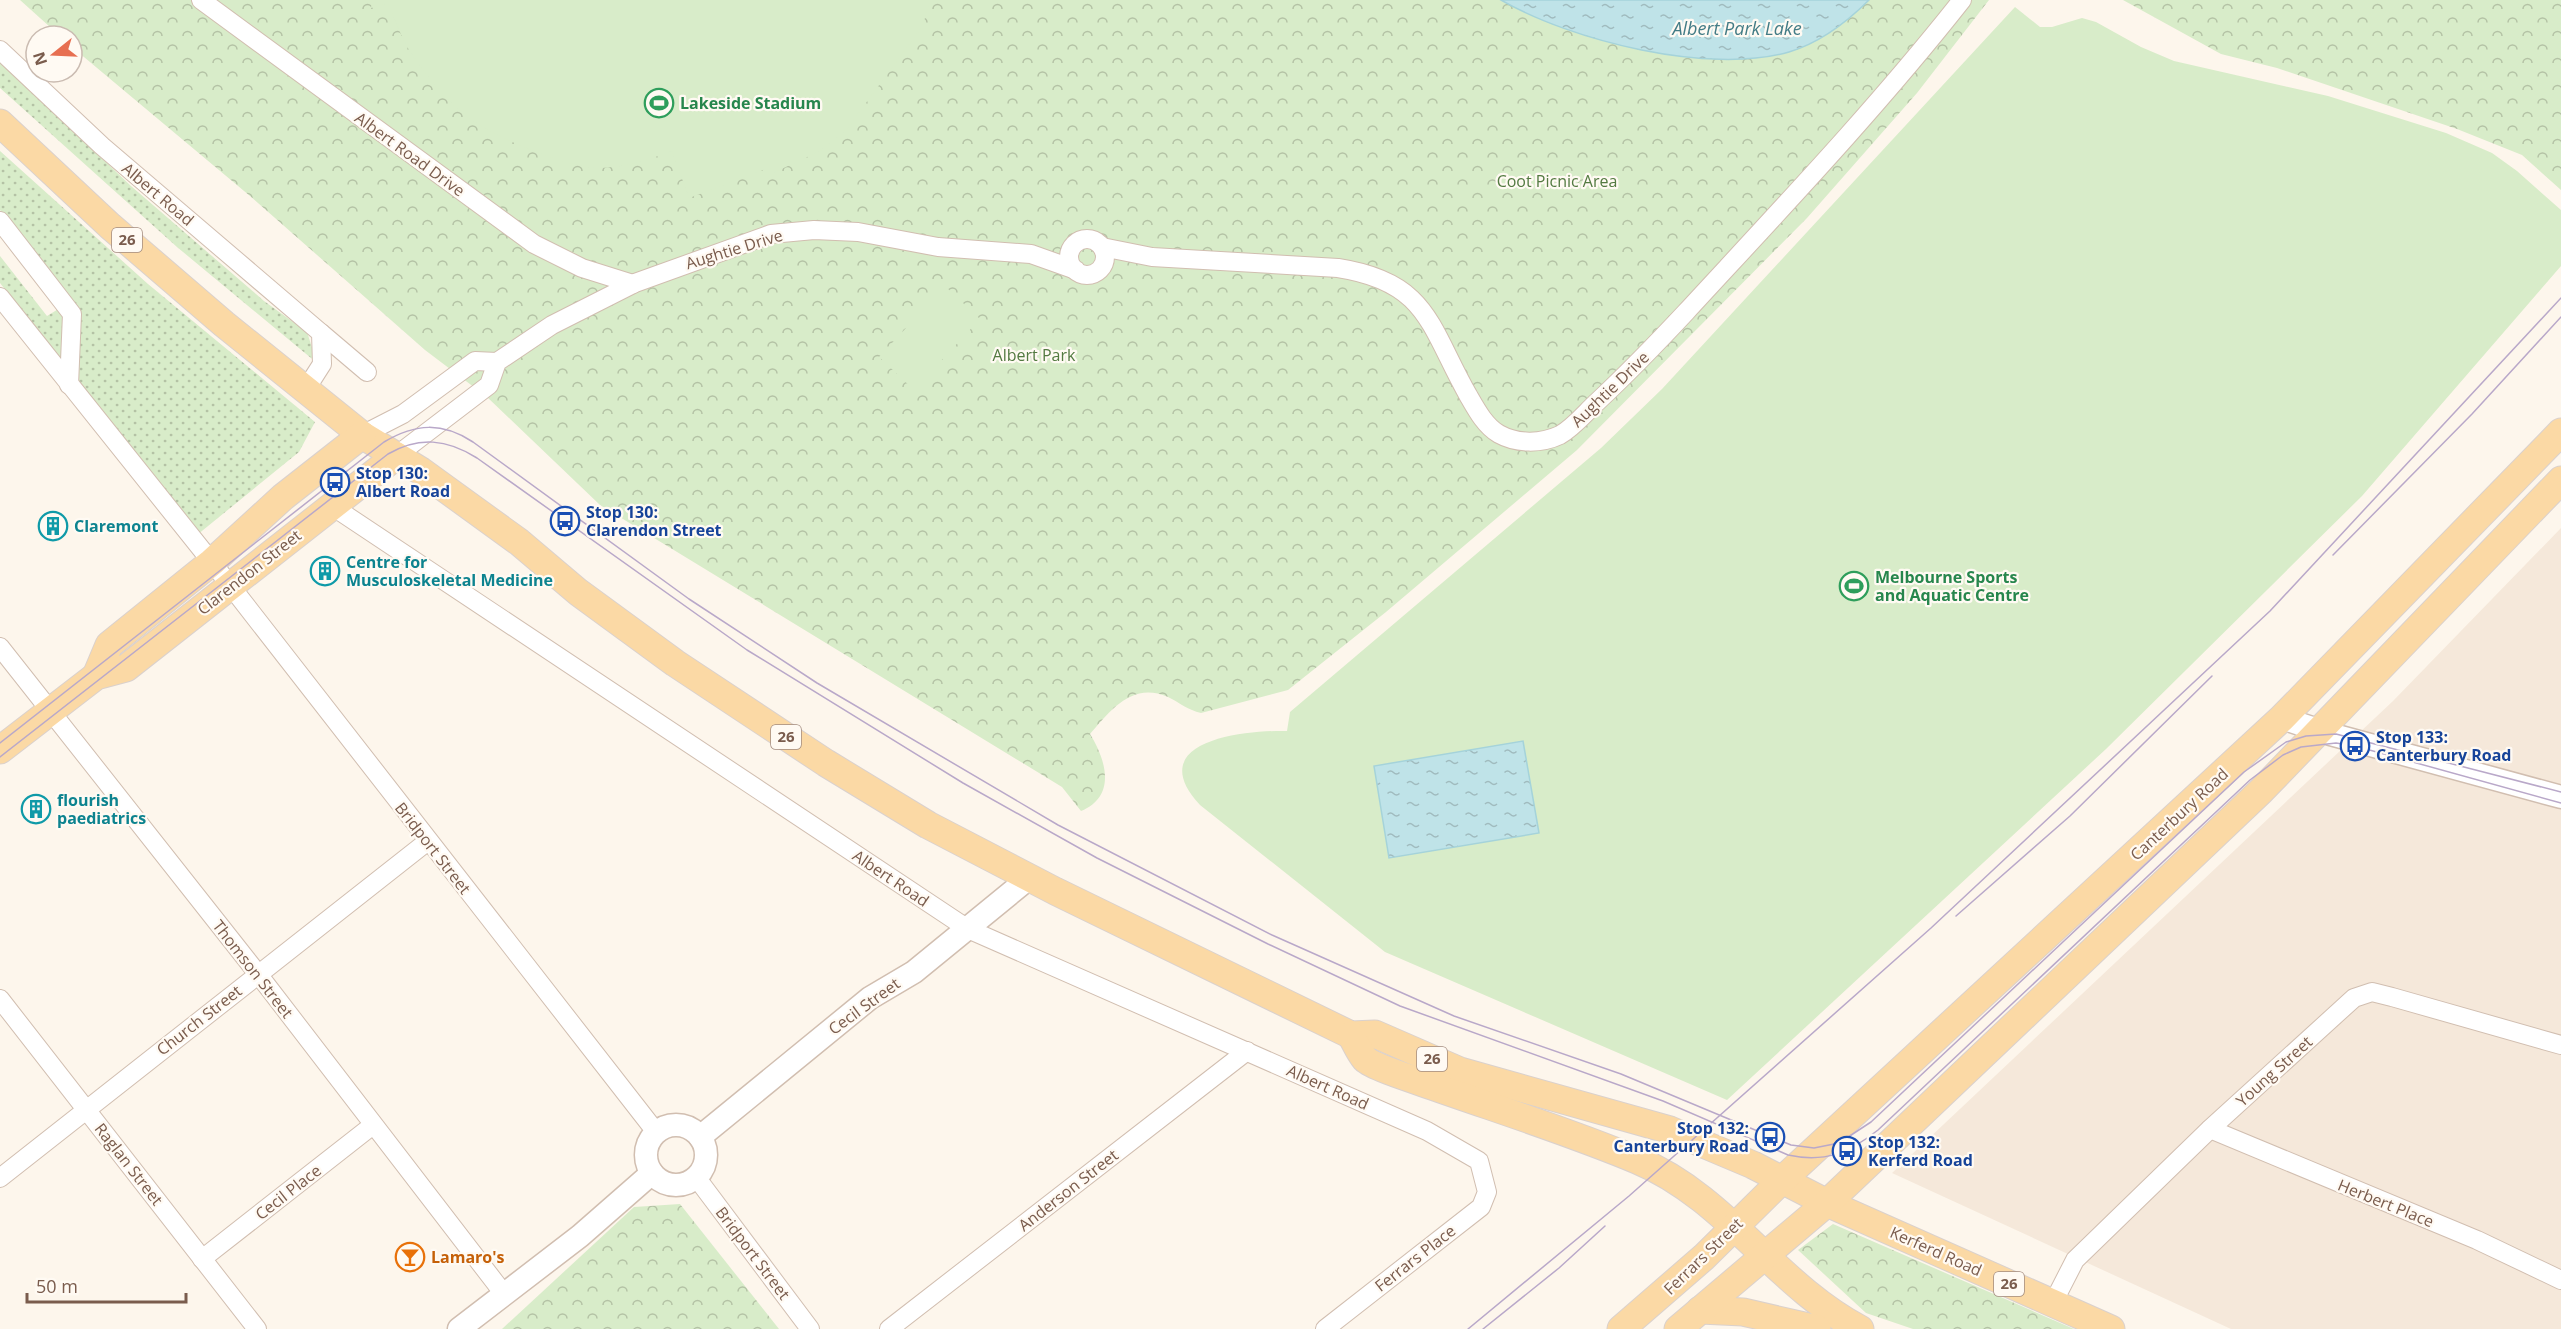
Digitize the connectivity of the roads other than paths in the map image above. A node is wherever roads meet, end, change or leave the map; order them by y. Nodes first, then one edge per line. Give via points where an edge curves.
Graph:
1 (201, 0) edge
2 (1962, 0) edge
3 (0, 50) edge
4 (0, 123) edge
5 (0, 221) edge
6 (1074, 245) junction
7 (1102, 247) junction
8 (1031, 254) junction
9 (1152, 257) junction
10 (1076, 270) junction
11 (1097, 272) junction
12 (633, 284) junction
13 (0, 297) edge
14 (321, 333) junction
15 (497, 362) junction
16 (367, 372) dead end
17 (69, 385) junction
18 (306, 389) junction
19 (2561, 432) edge
20 (362, 435) junction
21 (396, 456) junction
22 (2561, 480) edge
23 (332, 506) junction
24 (212, 562) junction
25 (230, 586) junction
26 (0, 648) edge
27 (96, 676) junction
28 (51, 711) junction
29 (2282, 718) junction
30 (2319, 730) junction
31 (0, 750) edge
32 (2561, 797) edge
33 (428, 841) junction
34 (1029, 878) junction
35 (968, 929) junction
36 (258, 974) junction
37 (0, 999) edge
38 (1351, 1035) junction
39 (2561, 1045) edge
40 (1247, 1052) junction
41 (86, 1109) junction
42 (373, 1125) junction
43 (2210, 1129) junction
44 (656, 1132) junction
45 (700, 1137) junction
46 (652, 1173) junction
47 (696, 1177) junction
48 (0, 1178) edge
49 (1485, 1178) joint
50 (1782, 1180) junction
51 (1827, 1203) junction
52 (1735, 1226) junction
53 (1766, 1254) junction
54 (202, 1258) junction
55 (2561, 1280) edge
56 (504, 1294) junction
57 (2053, 1303) junction
58 (1700, 1310) junction
59 (257, 1329) edge
60 (459, 1329) edge
61 (810, 1329) edge
62 (889, 1329) edge
63 (1325, 1329) edge
64 (1621, 1329) edge
65 (1678, 1329) edge
66 (1817, 1329) edge
67 (1860, 1329) edge
68 (2111, 1329) edge

1 - 12 street, Albert Road Drive via 534,244 582,268
2 - 9 street, Aughtie Drive via 1854,130 1642,359 1569,429 1550,439 1510,439 1487,424 1428,318 1409,295 1381,278 1338,268
3 - 14 street, Albert Road via 102,146
4 - 18 main road, 26 via 110,226
5 - 17 street via 72,314
6 - 7 street via 1091,239
6 - 8 street, Aughtie Drive
6 - 10 street via 1069,258
7 - 9 street, Aughtie Drive
7 - 11 street via 1105,258
8 - 10 street, Aughtie Drive
8 - 12 street, Aughtie Drive via 938,247 858,232 790,231 746,242
9 - 11 street, Aughtie Drive via 1111,265
10 - 11 street
12 - 15 street, Aughtie Drive via 552,325
13 - 17 street
14 - 16 street, Albert Road
14 - 18 street via 322,364
15 - 20 street, Aughtie Drive via 475,361 404,414
15 - 21 street via 489,385
17 - 24 street
18 - 20 main road, 26
19 - 29 main road, Canterbury Road
20 - 21 main road, 26
20 - 24 main road, Clarendon Street via 283,497
21 - 23 main road, Clarendon Street
21 - 34 main road, 26 via 519,542 578,592 675,663 911,816
22 - 30 main road
23 - 25 main road, Clarendon Street
23 - 35 street, Albert Road
24 - 25 street, Bridport Street
24 - 27 main road, Clarendon Street via 109,645
25 - 27 main road, Clarendon Street via 126,668
25 - 33 street, Bridport Street
26 - 28 street, Thomson Street
27 - 28 main road, Clarendon Street
28 - 31 main road, Clarendon Street
28 - 36 street, Thomson Street
29 - 30 street
29 - 50 main road, Canterbury Road
30 - 32 street
30 - 51 main road via 2261,791
33 - 36 street, Church Street
33 - 44 street, Bridport Street
34 - 35 street, Cecil Street
34 - 38 main road, 26
35 - 40 street, Albert Road
35 - 45 street, Cecil Street via 914,972 870,998
36 - 41 street, Church Street
36 - 42 street, Thomson Street
37 - 41 street, Raglan Street
38 - 50 main road, 26 via 1375,1034 1460,1071 1650,1123
38 - 52 main road, 26 via 1365,1060 1667,1174
39 - 43 street, Young Street via 2392,997 2364,993
40 - 49 street, Albert Road via 1427,1131 1479,1161
40 - 62 street, Anderson Street
41 - 48 street, Church Street
41 - 54 street, Raglan Street
42 - 54 street, Cecil Place
42 - 56 street, Thomson Street
43 - 55 street, Herbert Place via 2477,1240
43 - 57 street, Young Street via 2075,1260
44 - 45 street via 679,1125
44 - 46 street via 646,1150
45 - 47 street via 706,1155
46 - 47 street via 659,1180 678,1185
46 - 56 street via 580,1236
47 - 61 street, Bridport Street
49 - 63 street, Ferrars Place via 1487,1192 1480,1207
50 - 51 main road, 26
50 - 52 main road, Ferrars Street
51 - 53 main road
51 - 57 main road, Kerferd Road / 26
52 - 53 main road, 26
52 - 64 main road, Ferrars Street
53 - 58 main road
53 - 67 main road, 26 via 1824,1306
54 - 59 street, Raglan Street
56 - 60 street
57 - 68 main road, Kerferd Road / 26
58 - 65 main road
58 - 66 main road via 1743,1312

